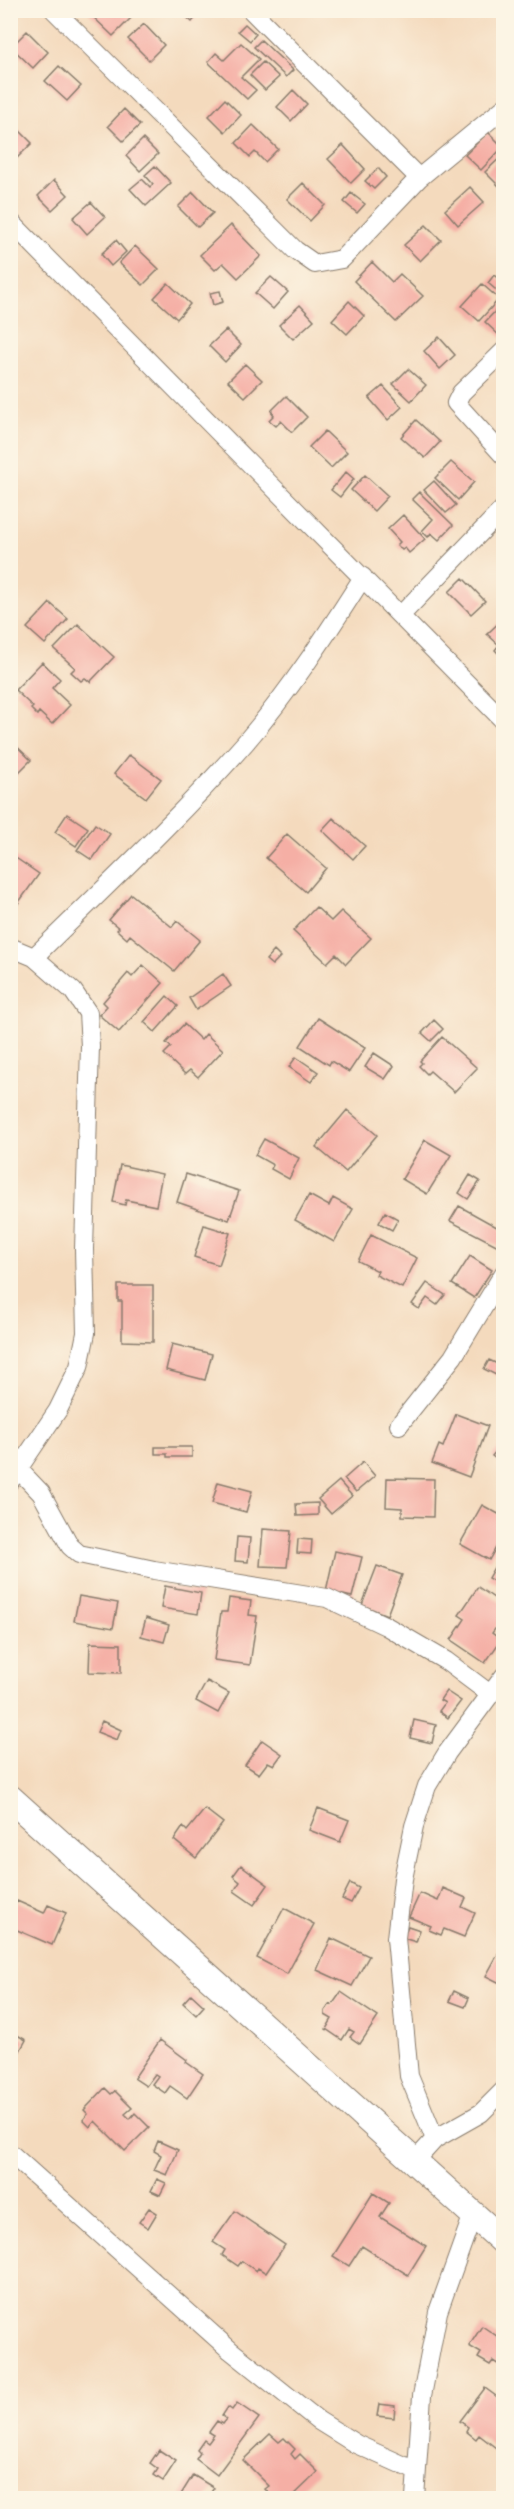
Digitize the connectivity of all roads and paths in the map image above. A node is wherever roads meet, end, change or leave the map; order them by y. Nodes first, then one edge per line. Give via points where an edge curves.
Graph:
1 (54, 10) edge
2 (251, 10) edge
3 (502, 112) edge
4 (419, 178) junction
5 (10, 221) edge
6 (504, 351) edge
7 (504, 456) edge
8 (504, 508) edge
9 (363, 577) junction
10 (401, 615) junction
11 (504, 721) edge
12 (10, 947) edge
13 (34, 957) junction
14 (504, 1273) edge
15 (399, 1425) dead end
16 (15, 1475) edge
17 (504, 1676) edge
18 (490, 1694) junction
19 (10, 1798) edge
20 (504, 2090) edge
21 (435, 2139) junction
22 (10, 2153) edge
23 (415, 2160) junction
24 (473, 2214) junction
25 (504, 2242) edge
26 (416, 2471) junction
27 (415, 2499) edge

1 - 4 street via 295,250 315,264 342,259
2 - 4 street
3 - 4 street
5 - 9 street
6 - 7 street via 461,393 456,403
8 - 10 street
9 - 10 street
9 - 13 street via 319,645 245,743 136,858
10 - 11 street
12 - 13 street
13 - 16 street via 73,991 88,1013 86,1333 79,1367 58,1410
14 - 15 street via 453,1356
16 - 18 street via 41,1493 70,1546 79,1554 327,1598 446,1661
17 - 18 street
18 - 21 street via 428,1786 414,1826 396,1938 410,2076
19 - 23 street
20 - 21 street via 481,2113
21 - 23 street
22 - 26 street via 230,2350 319,2421 356,2444
23 - 24 street
24 - 25 street
24 - 26 street via 438,2313 422,2396
26 - 27 street

